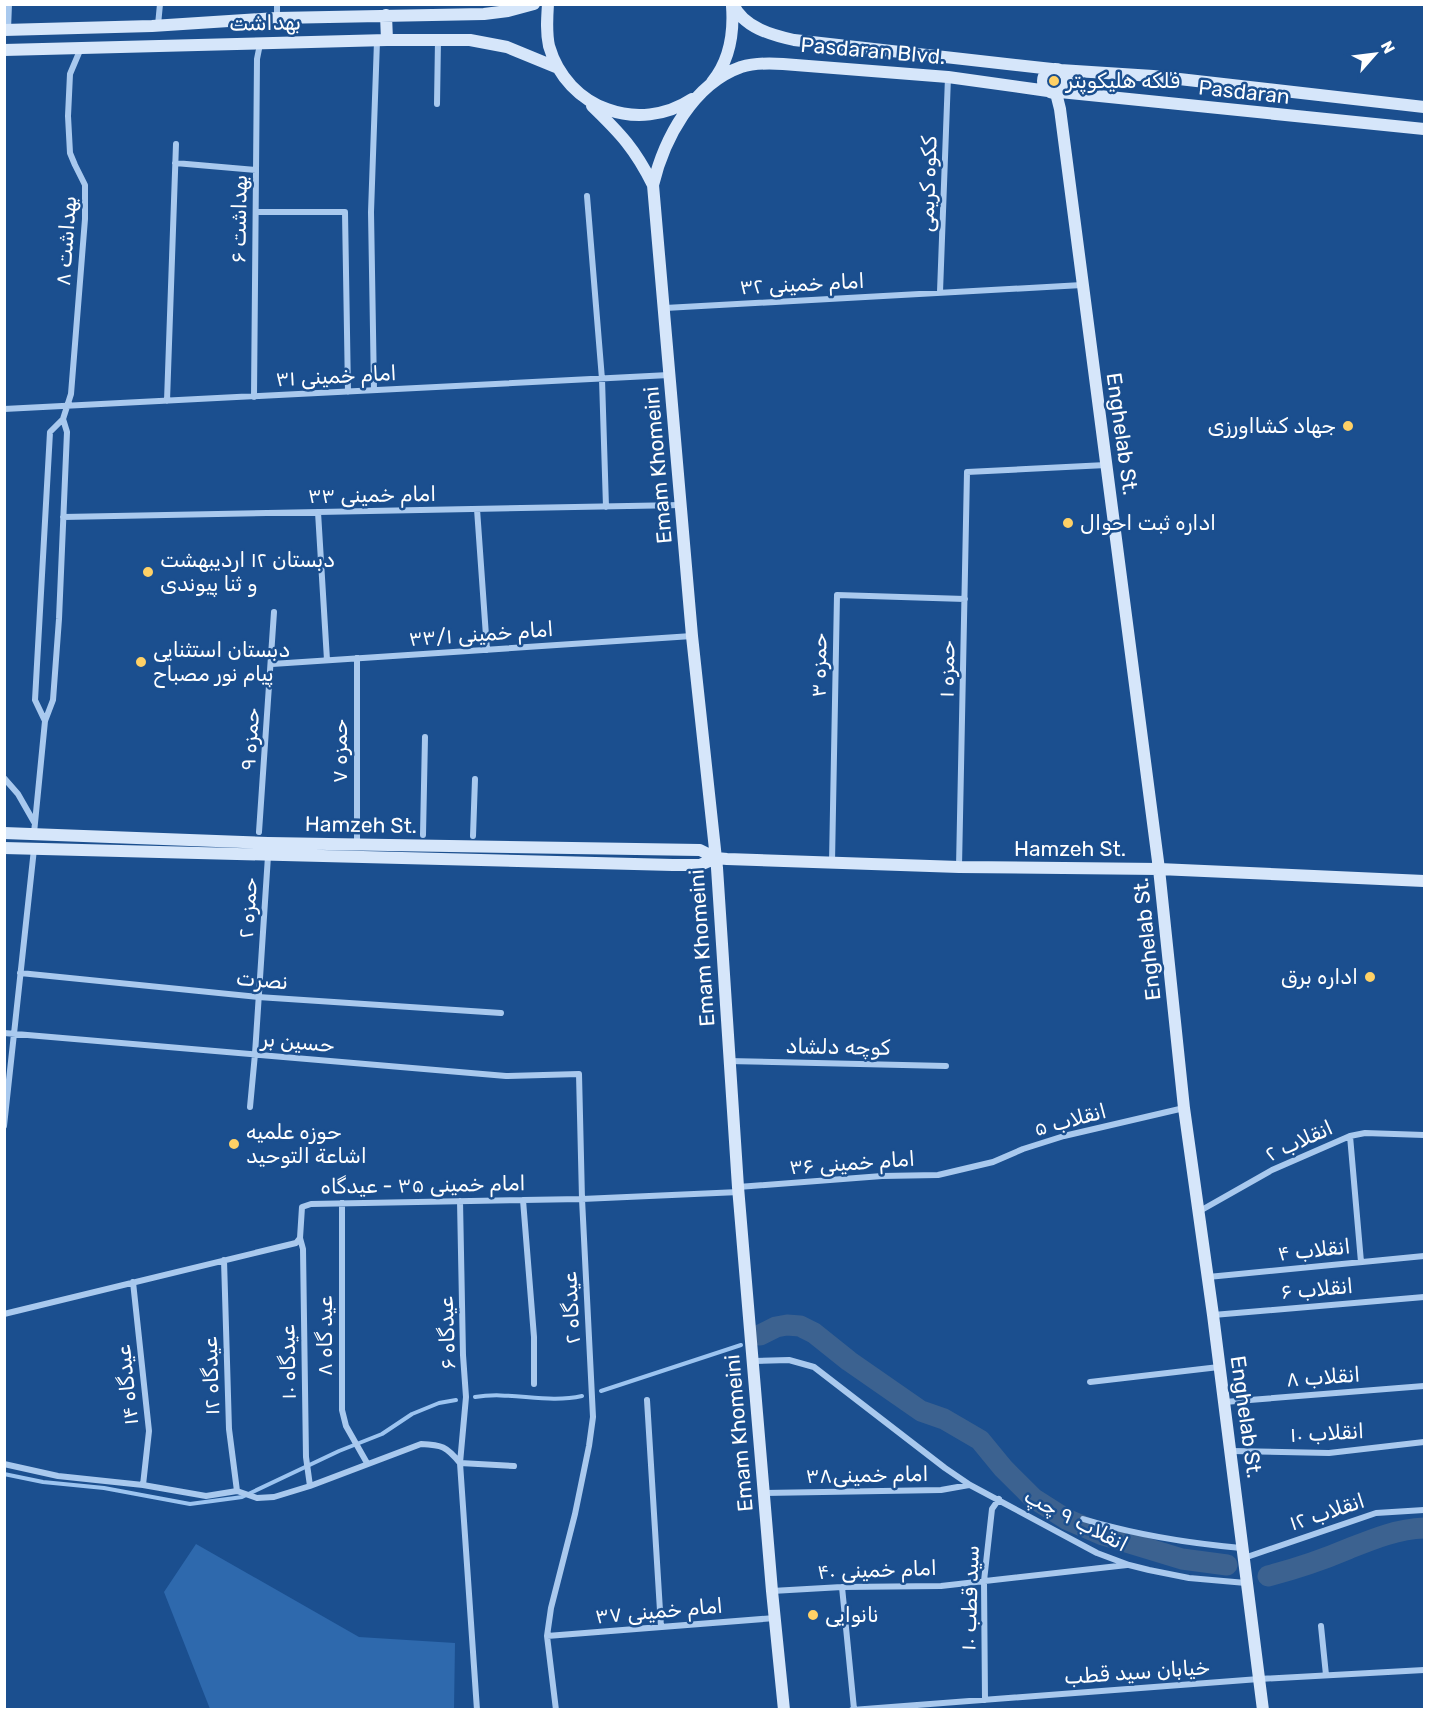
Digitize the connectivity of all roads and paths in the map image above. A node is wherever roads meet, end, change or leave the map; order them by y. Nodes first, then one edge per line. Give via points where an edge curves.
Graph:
1 (9, 4) edge
2 (160, 4) edge
3 (277, 4) edge
4 (534, 4) edge
5 (548, 4) edge
6 (732, 4) edge
7 (386, 15) junction
8 (277, 18) junction
9 (155, 25) junction
10 (6, 30) edge
11 (382, 40) junction
12 (438, 40) junction
13 (260, 43) junction
14 (151, 45) junction
15 (82, 47) junction
16 (4, 50) edge
17 (558, 68) junction
18 (1056, 69) junction
19 (948, 77) junction
20 (1055, 92) junction
21 (579, 93) junction
22 (702, 93) junction
23 (437, 104) dead end
24 (1425, 107) edge
25 (1425, 129) edge
26 (176, 144) dead end
27 (175, 163) junction
28 (256, 170) junction
29 (653, 185) junction
30 (587, 196) dead end
31 (256, 212) junction
32 (1082, 285) junction
33 (940, 292) junction
34 (665, 308) junction
35 (669, 375) junction
36 (602, 379) junction
37 (374, 390) junction
38 (348, 392) junction
39 (254, 396) junction
40 (167, 401) junction
41 (68, 406) junction
42 (4, 409) edge
43 (63, 419) junction
44 (1106, 465) junction
45 (682, 505) junction
46 (606, 507) junction
47 (477, 509) junction
48 (318, 512) junction
49 (63, 517) junction
50 (964, 599) junction
51 (274, 612) dead end
52 (692, 636) junction
53 (488, 650) junction
54 (357, 658) junction
55 (327, 660) junction
56 (272, 664) junction
57 (45, 722) junction
58 (425, 737) dead end
59 (4, 778) edge
60 (475, 779) dead end
61 (34, 827) junction
62 (259, 832) dead end
63 (4, 833) edge
64 (423, 835) dead end
65 (473, 836) dead end
66 (357, 844) junction
67 (4, 848) edge
68 (34, 849) junction
69 (268, 849) junction
70 (716, 858) junction
71 (832, 862) junction
72 (959, 867) junction
73 (1159, 869) junction
74 (1425, 881) edge
75 (21, 973) junction
76 (258, 997) junction
77 (501, 1013) dead end
78 (4, 1033) edge
79 (14, 1034) junction
80 (255, 1054) junction
81 (728, 1061) junction
82 (946, 1066) dead end
83 (579, 1074) joint
84 (250, 1107) dead end
85 (1184, 1108) junction
86 (4, 1126) edge
87 (1350, 1136) junction
88 (1425, 1136) edge
89 (967, 1170) joint
90 (739, 1190) junction
91 (582, 1199) junction
92 (524, 1200) junction
93 (459, 1201) junction
94 (342, 1203) junction
95 (1197, 1212) junction
96 (300, 1238) junction
97 (1425, 1256) edge
98 (224, 1260) junction
99 (1361, 1262) junction
100 (1207, 1277) junction
101 (133, 1282) junction
102 (1425, 1297) edge
103 (4, 1314) edge
104 (1213, 1315) junction
105 (753, 1361) junction
106 (1219, 1367) junction
107 (1090, 1382) dead end
108 (534, 1384) dead end
109 (1425, 1386) edge
110 (647, 1400) dead end
111 (1224, 1402) junction
112 (1425, 1442) edge
113 (1231, 1451) junction
114 (367, 1463) junction
115 (460, 1463) junction
116 (4, 1464) edge
117 (514, 1466) dead end
118 (143, 1485) junction
119 (310, 1485) junction
120 (970, 1485) junction
121 (237, 1491) junction
122 (764, 1493) junction
123 (999, 1499) junction
124 (1425, 1509) edge
125 (1083, 1519) dead end
126 (1242, 1553) junction
127 (1129, 1565) junction
128 (984, 1581) junction
129 (1246, 1583) junction
130 (842, 1587) junction
131 (772, 1591) junction
132 (775, 1618) junction
133 (1321, 1626) dead end
134 (661, 1627) junction
135 (547, 1636) junction
136 (1425, 1670) edge
137 (1326, 1675) junction
138 (1259, 1679) junction
139 (985, 1700) junction
140 (853, 1709) edge
141 (477, 1710) edge
142 (556, 1710) edge
143 (784, 1710) edge
144 (1263, 1710) edge

1 - 10 street
2 - 9 street
3 - 8 street
4 - 7 main road, بهداشت via 484,14
5 - 17 main road via 549,46
6 - 18 main road, Pasdaran Blvd. via 737,13 760,29 794,40
6 - 22 main road via 734,26 729,51 718,74
7 - 8 main road, بهداشت
7 - 11 main road
8 - 9 main road, بهداشت
9 - 10 main road, بهداشت
9 - 14 main road
11 - 12 main road, بهداشت
11 - 13 main road, بهداشت
11 - 37 street via 371,212
12 - 17 main road, بهداشت via 488,42
12 - 23 street
13 - 14 main road, بهداشت
13 - 28 street, بهداشت ۶
14 - 15 main road, بهداشت
15 - 16 main road, بهداشت
15 - 41 street, بهداشت ۸ via 70,74 68,116 70,153 86,185
17 - 21 main road
18 - 20 main road via 1066,75 1067,83
18 - 20 main road via 1045,73 1043,81
18 - 24 main road, Pasdaran
19 - 20 main road, Pasdaran Blvd.
19 - 22 main road, Pasdaran Blvd. via 768,63 741,67
19 - 33 street, ککوه کریمی
20 - 25 main road, Pasdaran
20 - 32 main road, Enghelab St.
21 - 22 main road via 601,108 627,115 654,115 679,108
21 - 29 main road via 624,137
22 - 29 main road via 667,143
26 - 27 street
27 - 28 street
27 - 40 street
28 - 31 street, بهداشت ۶
29 - 34 main road, Emam Khomeini
30 - 36 street
31 - 38 street via 345,212
31 - 39 street, بهداشت ۶
32 - 33 street, امام خمینی ۳۲
32 - 44 main road, Enghelab St.
33 - 34 street, امام خمینی ۳۲
34 - 35 main road, Emam Khomeini
35 - 36 street, امام خمینی ۳۱
35 - 45 main road, Emam Khomeini
36 - 37 street, امام خمینی ۳۱
36 - 46 street
37 - 38 street, امام خمینی ۳۱
38 - 39 street, امام خمینی ۳۱
39 - 40 street, امام خمینی ۳۱
40 - 41 street, امام خمینی ۳۱
41 - 42 street, امام خمینی ۳۱
41 - 43 street, بهداشت ۸
43 - 49 street via 67,432
43 - 57 street, بهداشت ۸ via 50,432 49,447 35,700
44 - 50 street, حمزه ۱ via 967,472
44 - 73 main road, Enghelab St.
45 - 46 street, امام خمینی ۳۳
45 - 52 main road, Emam Khomeini
46 - 47 street, امام خمینی ۳۳
47 - 48 street, امام خمینی ۳۳
47 - 53 street
48 - 49 street, امام خمینی ۳۳
48 - 55 street
49 - 57 street via 53,700
50 - 71 street, حمزه ۳ via 837,595
50 - 72 street, حمزه ۱
51 - 56 street, حمزه ۹
52 - 53 street, امام خمینی ۳۳/۱
52 - 70 main road, Emam Khomeini
53 - 54 street, امام خمینی ۳۳/۱
54 - 55 street, امام خمینی ۳۳/۱
54 - 66 street, حمزه ۷
55 - 56 street, امام خمینی ۳۳/۱
56 - 62 street, حمزه ۹
57 - 61 street
58 - 64 street
59 - 61 street via 18,794
60 - 65 street
61 - 63 main road, Hamzeh St.
61 - 68 main road
61 - 69 main road, Hamzeh St.
66 - 69 main road, Hamzeh St.
66 - 70 main road, Hamzeh St. via 700,850
67 - 68 main road, Hamzeh St.
68 - 69 main road, Hamzeh St.
68 - 75 street
69 - 70 main road, Hamzeh St. via 673,865 700,865
69 - 76 street, حمزه ۲
70 - 71 main road, Hamzeh St.
70 - 81 main road, Emam Khomeini
71 - 72 main road, Hamzeh St.
72 - 73 main road, Hamzeh St.
73 - 74 main road, Hamzeh St.
73 - 85 main road, Enghelab St.
75 - 76 street, نصرت
75 - 79 street
76 - 77 street, نصرت
76 - 80 street, حمزه ۲
78 - 79 street, حسین بر
79 - 80 street, حسین بر
79 - 86 street
80 - 83 street, حسین بر via 506,1076
80 - 84 street, حمزه ۲
81 - 82 street, کوچه دلشاد
81 - 90 main road, Emam Khomeini
83 - 91 street, عیدگاه ۲
85 - 89 street, انقلاب ۵ via 1064,1136
85 - 95 main road, Enghelab St.
87 - 88 street, انقلاب ۲
87 - 95 street, انقلاب ۲ via 1272,1170
87 - 99 street
89 - 90 street, امام خمینی ۳۶
90 - 91 street, امام خمینی ۳۵ - عیدگاه
90 - 105 main road, Emam Khomeini
91 - 92 street, امام خمینی ۳۵ - عیدگاه
91 - 135 street, عیدگاه ۲ via 593,1417
92 - 93 street, امام خمینی ۳۵ - عیدگاه
92 - 108 street
93 - 94 street, امام خمینی ۳۵ - عیدگاه
93 - 115 street, عیدگاه ۶ via 466,1397
94 - 96 street, امام خمینی ۳۵ - عیدگاه via 302,1207
94 - 114 street, عید گاه ۸ via 342,1410 346,1426
95 - 100 main road, Enghelab St.
96 - 98 street via 296,1243
96 - 119 street, عیدگاه ۱۰
97 - 99 street, انقلاب ۴
98 - 101 street
98 - 121 street, عیدگاه ۱۲ via 230,1429
99 - 100 street, انقلاب ۴
100 - 104 main road, Enghelab St.
101 - 103 street
101 - 118 street, عیدگاه ۱۴ via 149,1431
102 - 104 street, انقلاب ۶
104 - 106 main road, Enghelab St.
105 - 120 street, انقلاب ۹ چپ via 789,1359 814,1367
105 - 122 main road, Emam Khomeini
106 - 107 street
106 - 111 main road, Enghelab St.
109 - 111 street, انقلاب ۸
110 - 134 street
111 - 113 main road, Enghelab St.
112 - 113 street, انقلاب ۱۰ via 1329,1453
113 - 126 main road, Enghelab St.
114 - 115 street via 421,1444 449,1449
114 - 119 street
115 - 117 street
115 - 141 street, عیدگاه ۶
116 - 118 street via 58,1476
118 - 121 street via 206,1496
119 - 121 street via 274,1497 257,1498
120 - 122 street, امام خمینی۳۸ via 941,1490
120 - 123 street, انقلاب ۹ چپ
122 - 131 main road, Emam Khomeini
123 - 127 street, انقلاب ۹ چپ via 1097,1553
123 - 128 street, سید قطب ۱۰ via 992,1509
124 - 126 street, انقلاب ۱۲ via 1376,1513
125 - 126 street via 1144,1536
126 - 129 main road, Enghelab St.
127 - 128 street, امام خمینی ۴۰
127 - 129 street, انقلاب ۹ چپ via 1189,1578
128 - 130 street, امام خمینی ۴۰ via 941,1586
128 - 139 street, سید قطب ۱۰
129 - 138 main road, Enghelab St.
130 - 131 street, امام خمینی ۴۰
130 - 140 street
131 - 132 main road, Emam Khomeini
132 - 134 street, امام خمینی ۳۷
132 - 143 main road, Emam Khomeini
133 - 137 street
134 - 135 street, امام خمینی ۳۷
135 - 142 street, عیدگاه ۲
136 - 137 street, خیابان سید قطب
137 - 138 street, خیابان سید قطب
138 - 139 street, خیابان سید قطب
138 - 144 main road, Enghelab St.
139 - 140 street, خیابان سید قطب

